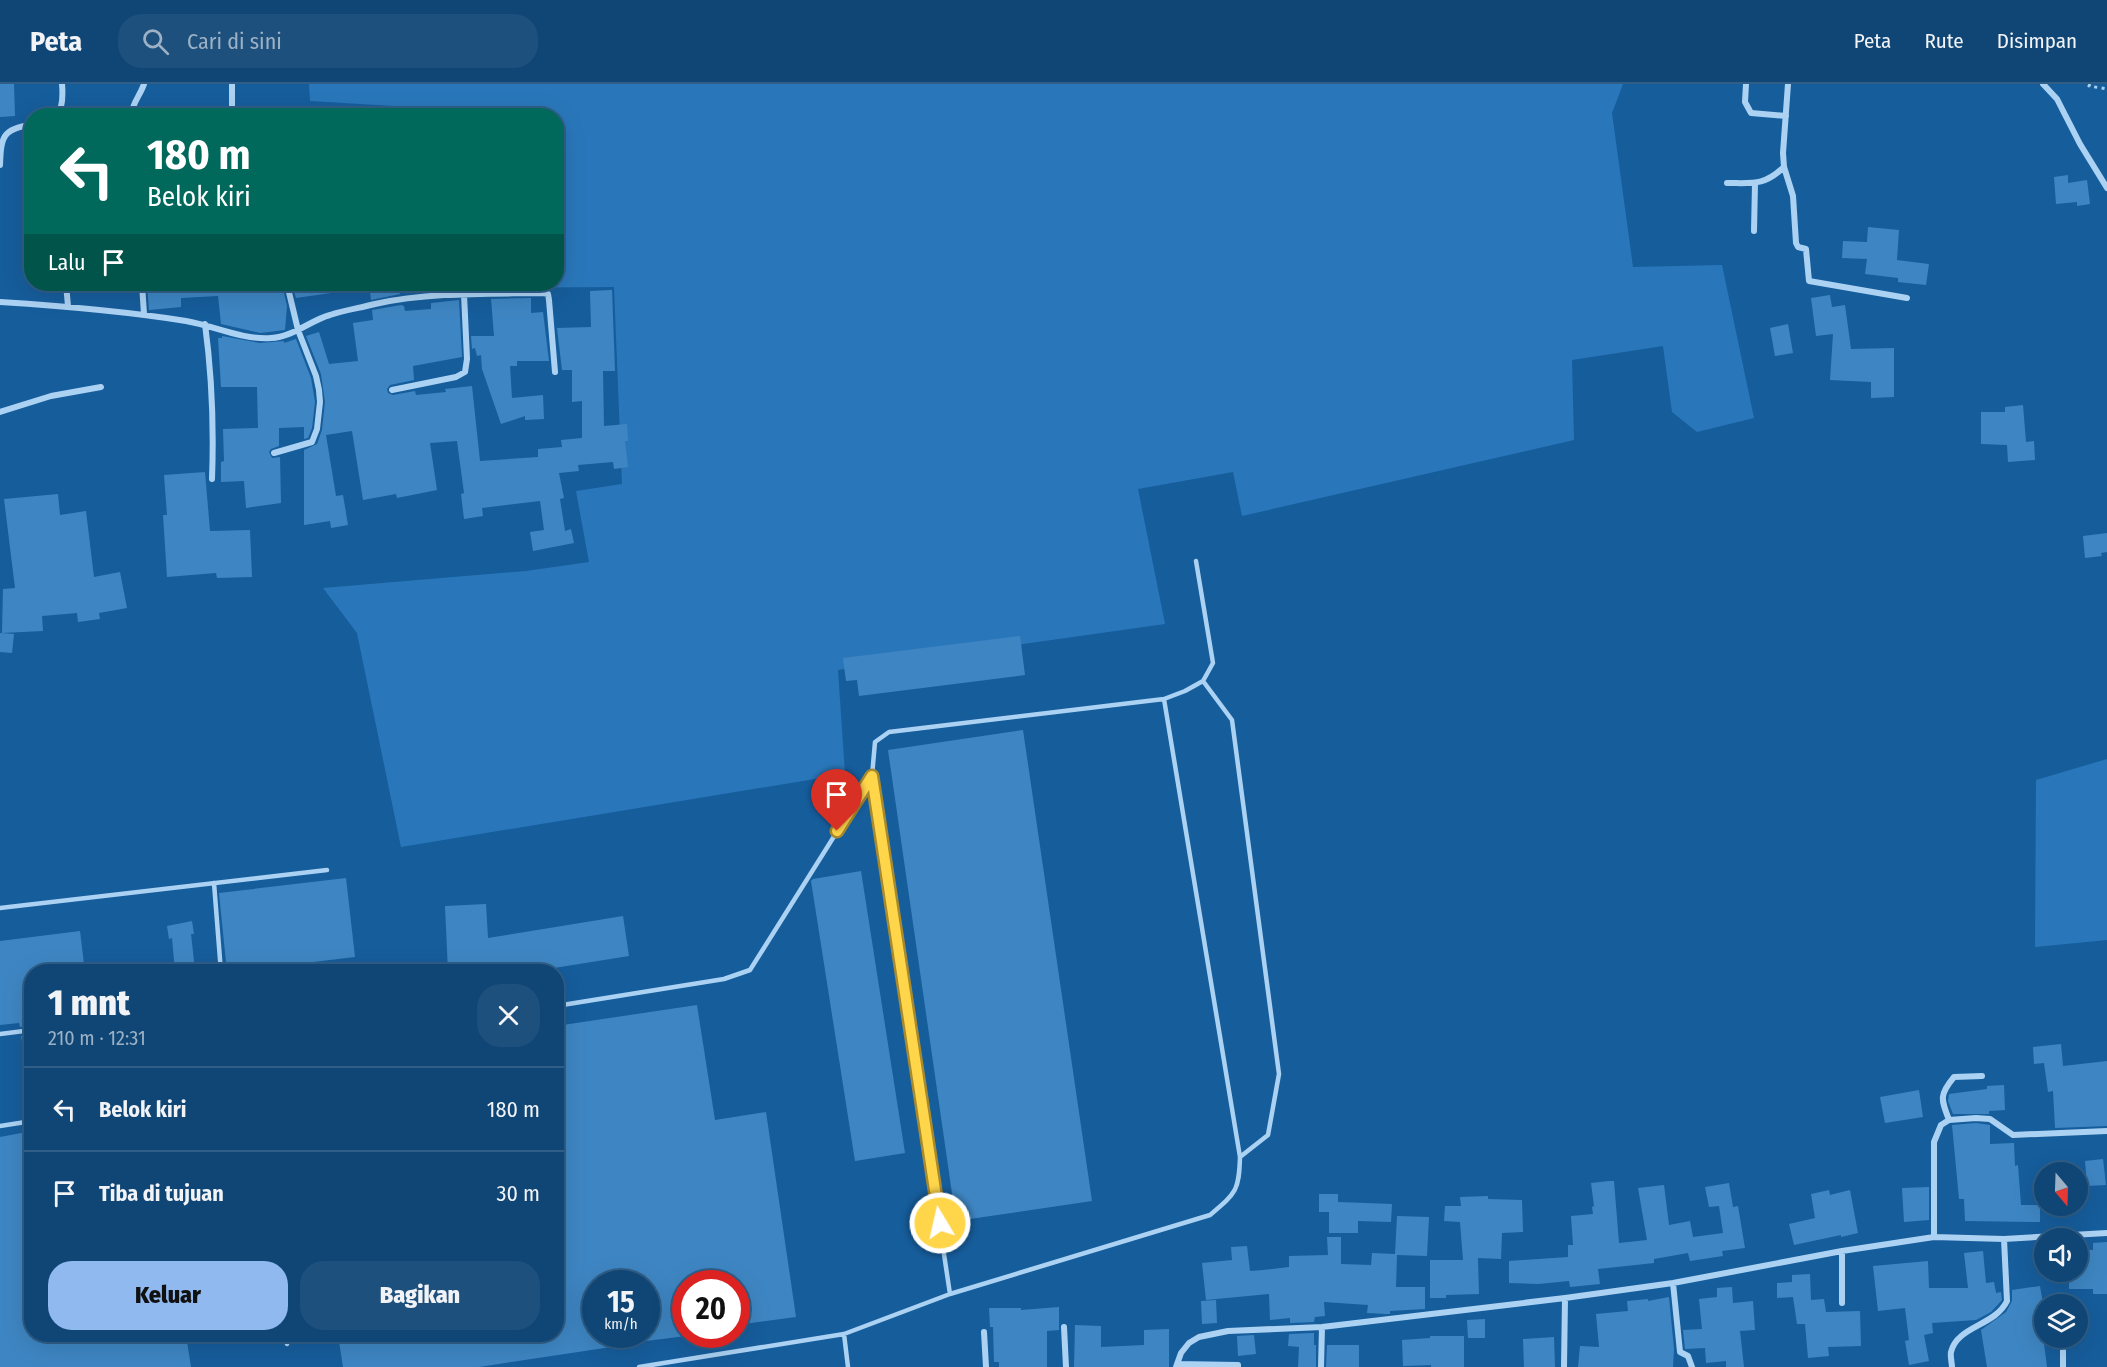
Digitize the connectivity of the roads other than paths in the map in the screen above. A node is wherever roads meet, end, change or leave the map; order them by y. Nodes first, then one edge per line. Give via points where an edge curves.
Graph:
1 (62, 84) edge
2 (144, 84) edge
3 (232, 84) edge
4 (1746, 84) edge
5 (1788, 84) edge
6 (2043, 84) edge
7 (61, 108) edge
8 (132, 108) edge
9 (232, 108) edge
10 (1786, 116) junction
11 (24, 127) edge
12 (0, 165) edge
13 (1784, 167) junction
14 (1726, 183) dead end
15 (1755, 183) junction
16 (2107, 188) edge
17 (1754, 231) dead end
18 (67, 291) edge
19 (142, 291) edge
20 (289, 291) edge
21 (466, 291) edge
22 (464, 294) junction
23 (1907, 298) dead end
24 (0, 302) edge
25 (68, 306) junction
26 (144, 314) junction
27 (206, 324) junction
28 (298, 330) junction
29 (555, 372) dead end
30 (101, 387) dead end
31 (392, 390) dead end
32 (0, 412) edge
33 (274, 453) dead end
34 (212, 479) dead end
35 (1196, 561) dead end
36 (1203, 681) junction
37 (1164, 699) junction
38 (872, 776) junction
39 (327, 870) dead end
40 (214, 883) junction
41 (0, 908) edge
42 (220, 964) edge
43 (564, 1005) edge
44 (24, 1031) edge
45 (0, 1034) edge
46 (1982, 1076) dead end
47 (1949, 1120) junction
48 (24, 1121) edge
49 (0, 1125) edge
50 (2107, 1131) edge
51 (1240, 1157) junction
52 (2107, 1233) edge
53 (1934, 1237) junction
54 (2004, 1239) junction
55 (1842, 1251) junction
56 (1673, 1283) junction
57 (950, 1294) junction
58 (1565, 1298) junction
59 (1842, 1303) dead end
60 (1064, 1327) dead end
61 (1322, 1327) junction
62 (984, 1332) dead end
63 (844, 1334) junction
64 (2063, 1351) dead end
65 (1177, 1366) edge
66 (639, 1367) edge
67 (848, 1367) edge
68 (986, 1367) edge
69 (1066, 1367) edge
70 (1238, 1367) edge
71 (1321, 1367) edge
72 (1564, 1367) edge
73 (1692, 1367) edge
74 (1952, 1367) edge
75 (2063, 1367) edge

1 - 7 street
2 - 8 street
3 - 9 street
4 - 10 street via 1745,102 1751,113
5 - 10 street
6 - 16 street via 2057,99
10 - 13 street
11 - 12 street via 3,137
13 - 15 street via 1770,180
13 - 23 street via 1793,196 1796,243 1806,249 1809,281
14 - 15 street
15 - 17 street
18 - 25 street
19 - 26 street
20 - 28 street
21 - 22 street
22 - 28 street via 375,304 329,315
22 - 29 street via 548,294
22 - 31 street via 465,372
24 - 25 street
25 - 26 street
26 - 27 street
27 - 28 street via 247,337 273,338
27 - 34 street via 212,374
28 - 33 street via 318,383 317,429 312,442
30 - 32 street via 51,396
35 - 36 lane via 1213,663
36 - 37 lane
36 - 51 lane via 1232,720 1279,1074 1268,1135
37 - 38 lane via 889,732 875,742
37 - 51 lane
38 - 43 lane via 750,970 724,979
38 - 57 lane
39 - 40 lane
40 - 41 lane
40 - 42 lane
44 - 45 lane
46 - 47 street via 1954,1077 1943,1089 1942,1104
47 - 50 street via 1990,1119 2013,1135
47 - 53 street via 1941,1125 1934,1142
48 - 49 lane
51 - 57 lane via 1240,1181 1230,1198 1210,1215
52 - 54 street
53 - 54 street
53 - 55 street
54 - 74 street via 2007,1301 1992,1319 1961,1335 1951,1351
55 - 56 street
55 - 59 street
56 - 58 street
56 - 73 street via 1680,1352 1688,1356
57 - 63 lane
58 - 61 street
58 - 72 street
60 - 69 street
61 - 65 street via 1228,1331 1199,1337 1181,1353
61 - 71 street
62 - 68 street
63 - 66 lane
63 - 67 lane
64 - 75 street
65 - 70 street

